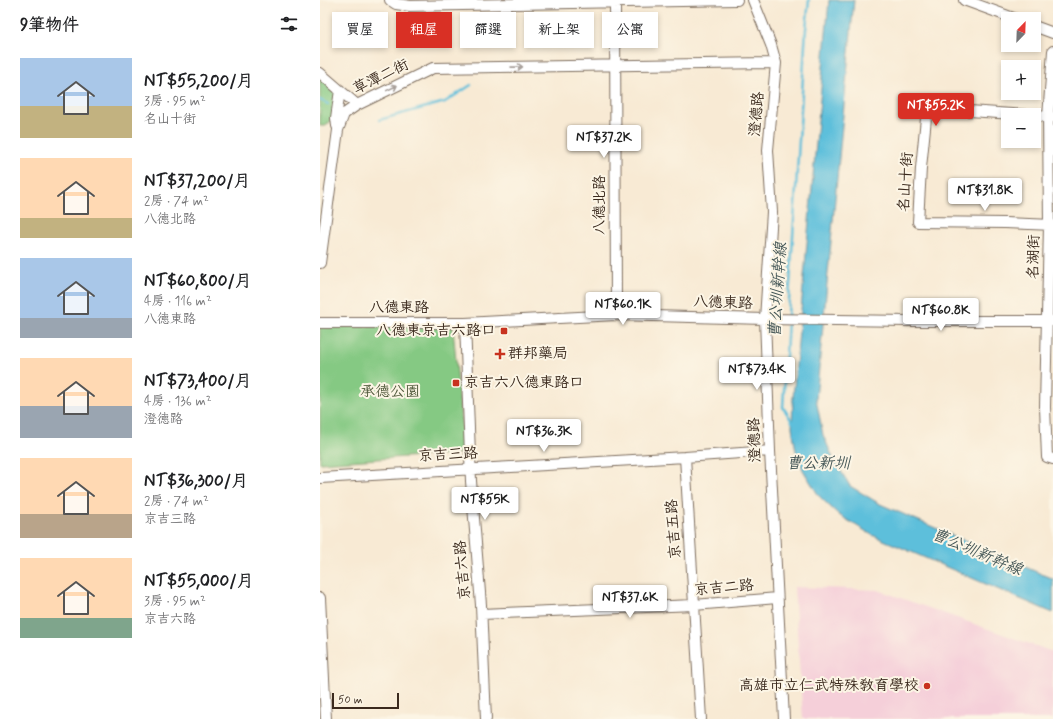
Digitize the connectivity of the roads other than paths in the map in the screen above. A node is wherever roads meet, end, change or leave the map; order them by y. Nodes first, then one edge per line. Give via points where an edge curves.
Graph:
1 (390, 0) edge
2 (737, 0) edge
3 (753, 0) edge
4 (964, 0) edge
5 (615, 1) edge
6 (1001, 14) edge
7 (1041, 29) edge
8 (1053, 33) edge
9 (1053, 51) edge
10 (776, 63) junction
11 (616, 65) junction
12 (320, 73) edge
13 (340, 90) junction
14 (357, 105) junction
15 (1001, 113) edge
16 (1050, 117) edge
17 (338, 130) junction
18 (1051, 225) edge
19 (320, 263) edge
20 (616, 315) junction
21 (765, 319) junction
22 (1050, 320) edge
23 (320, 323) edge
24 (465, 323) junction
25 (770, 451) junction
26 (685, 456) junction
27 (1053, 459) edge
28 (471, 468) junction
29 (320, 478) edge
30 (320, 598) edge
31 (777, 598) junction
32 (694, 606) junction
33 (482, 614) junction
34 (321, 625) edge
35 (326, 719) edge
36 (486, 719) edge
37 (701, 719) edge
38 (784, 719) edge

1 - 5 street via 396,4 410,6
2 - 5 street
3 - 10 street
4 - 6 street
5 - 11 street, 八德北路
7 - 8 street
9 - 16 street, 名湖街
10 - 11 street, 草潭二街
10 - 21 street, 澄德路 via 768,150 772,212
14 -> 11 street, 草潭二街 via 433,68
11 - 20 street, 八德北路
12 - 13 street
13 - 14 street
13 - 17 street via 336,118
14 - 17 street, 草潭二街 via 344,114
15 - 18 street, 名山十街 via 927,108 918,222
16 - 18 street, 名湖街
17 - 19 street, 草潭二街
18 - 22 street, 名湖街
20 - 21 street, 八德東路
20 - 24 street, 八德東路
21 - 22 street, 八德東路
21 - 25 street, 澄德路
22 - 27 street, 名湖街 via 1046,407 1047,457
23 - 24 street, 八德東路
24 - 28 street, 京吉六路
25 - 26 street, 京吉三路
25 - 31 street, 澄德路
26 - 28 street, 京吉三路
26 - 32 street, 京吉五路
28 - 29 street, 京吉三路
28 - 33 street, 京吉六路
30 - 34 street
31 - 32 street, 京吉二路
31 - 38 street, 澄德路
32 - 33 street, 京吉二路
32 - 37 street, 京吉五路
33 - 36 street, 京吉六路
34 - 35 street

